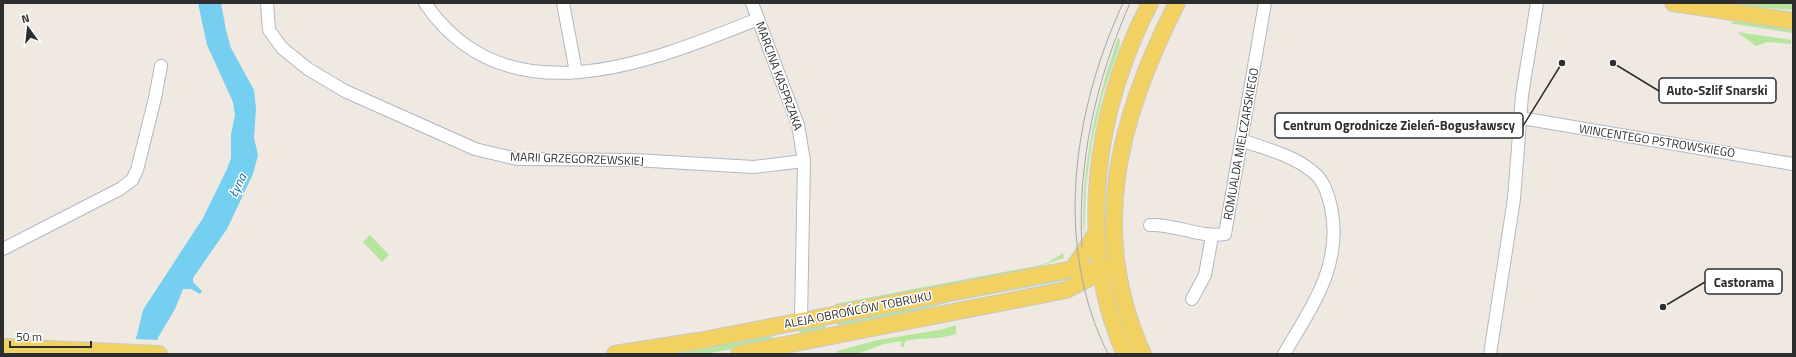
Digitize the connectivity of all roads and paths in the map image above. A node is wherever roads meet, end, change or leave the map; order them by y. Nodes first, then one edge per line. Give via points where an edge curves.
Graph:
1 (267, 3) edge
2 (425, 3) edge
3 (563, 3) edge
4 (752, 3) edge
5 (1150, 3) edge
6 (1177, 3) edge
7 (1265, 3) edge
8 (1537, 3) edge
9 (1673, 3) edge
10 (758, 19) junction
11 (1793, 21) edge
12 (161, 66) dead end
13 (576, 72) junction
14 (1520, 118) junction
15 (1241, 140) junction
16 (804, 161) junction
17 (1793, 164) edge
18 (1150, 225) dead end
19 (1097, 232) junction
20 (1212, 236) junction
21 (3, 248) edge
22 (1117, 268) junction
23 (1073, 269) junction
24 (1101, 272) junction
25 (1192, 299) dead end
26 (801, 320) junction
27 (3, 347) edge
28 (159, 354) edge
29 (615, 354) edge
30 (739, 354) edge
31 (1125, 354) edge
32 (1143, 354) edge
33 (1284, 354) edge
34 (1490, 354) edge

1 - 16 street, MARII GRZEGORZEWSKIEJ via 269,30 282,48 308,69 345,91 475,149 517,159 634,160 754,167
2 - 13 street via 437,21 466,47 507,66 548,74
3 - 13 street
4 - 10 street, MARCINA KASPRZAKA
5 - 19 main road via 1136,30 1109,109 1098,171
6 - 22 main road via 1156,45 1133,104 1119,156 1114,192
7 - 15 street, ROMUALDA MIELCZARSKIEGO
8 - 14 street
9 - 11 main road
10 - 13 street via 658,57 620,67
10 - 16 street, MARCINA KASPRZAKA via 798,126
12 - 21 street via 137,170 132,180 120,189
14 - 17 street, WINCENTEGO PSTROWSKIEGO
14 - 34 street via 1514,199
15 - 20 street, ROMUALDA MIELCZARSKIEGO via 1225,234
15 - 33 street via 1289,157 1315,173 1329,197 1333,243 1328,274
16 - 26 street, MARCINA KASPRZAKA
18 - 20 street via 1163,224
19 - 23 main road
19 - 24 main road
20 - 25 street via 1205,275
22 - 24 main road, ALEJA OBROŃCÓW TOBRUKU
22 - 32 main road via 1127,315
23 - 24 main road, ALEJA OBROŃCÓW TOBRUKU
23 - 26 main road, ALEJA OBROŃCÓW TOBRUKU
24 - 30 main road, ALEJA OBROŃCÓW TOBRUKU via 1066,290
24 - 31 main road via 1109,311
26 - 29 main road, ALEJA OBROŃCÓW TOBRUKU via 698,341
27 - 28 main road

